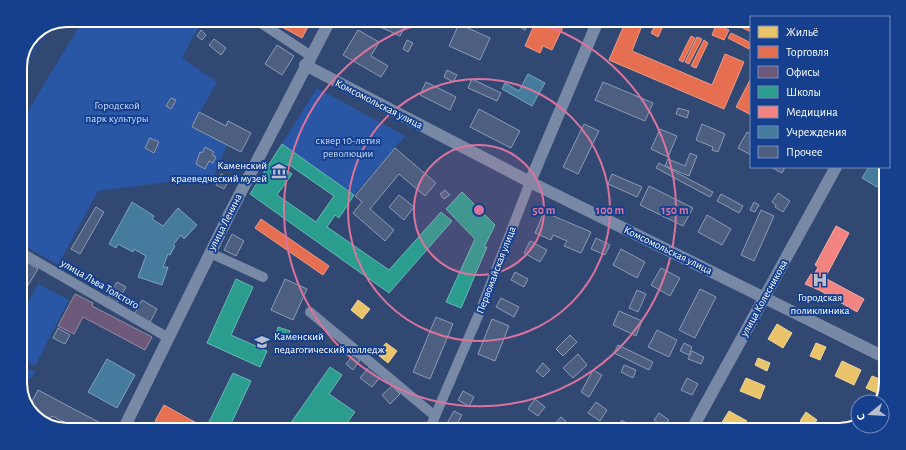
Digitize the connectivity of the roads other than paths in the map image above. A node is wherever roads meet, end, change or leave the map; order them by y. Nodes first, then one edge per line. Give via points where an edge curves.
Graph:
1 (266, 27) edge
2 (326, 27) edge
3 (595, 27) edge
4 (308, 60) junction
5 (835, 168) edge
6 (530, 182) junction
7 (210, 253) junction
8 (27, 256) edge
9 (263, 277) dead end
10 (764, 297) junction
11 (310, 312) dead end
12 (167, 337) junction
13 (879, 354) edge
14 (435, 416) junction
15 (127, 423) edge
16 (432, 423) edge
17 (695, 423) edge

1 - 4 street, Комсомольская улица
2 - 4 street, улица Ленина
3 - 6 street, Первомайская улица
4 - 6 street, Комсомольская улица
4 - 7 street, улица Ленина
5 - 10 street, улица Колесникова
6 - 10 street, Комсомольская улица
6 - 14 street, Первомайская улица via 481,309
7 - 9 street
7 - 12 street, улица Ленина
8 - 12 street, улица Льва Толстого
10 - 13 street, Комсомольская улица
10 - 17 street, улица Колесникова
11 - 14 street
12 - 15 street, улица Ленина
14 - 16 street, Первомайская улица

